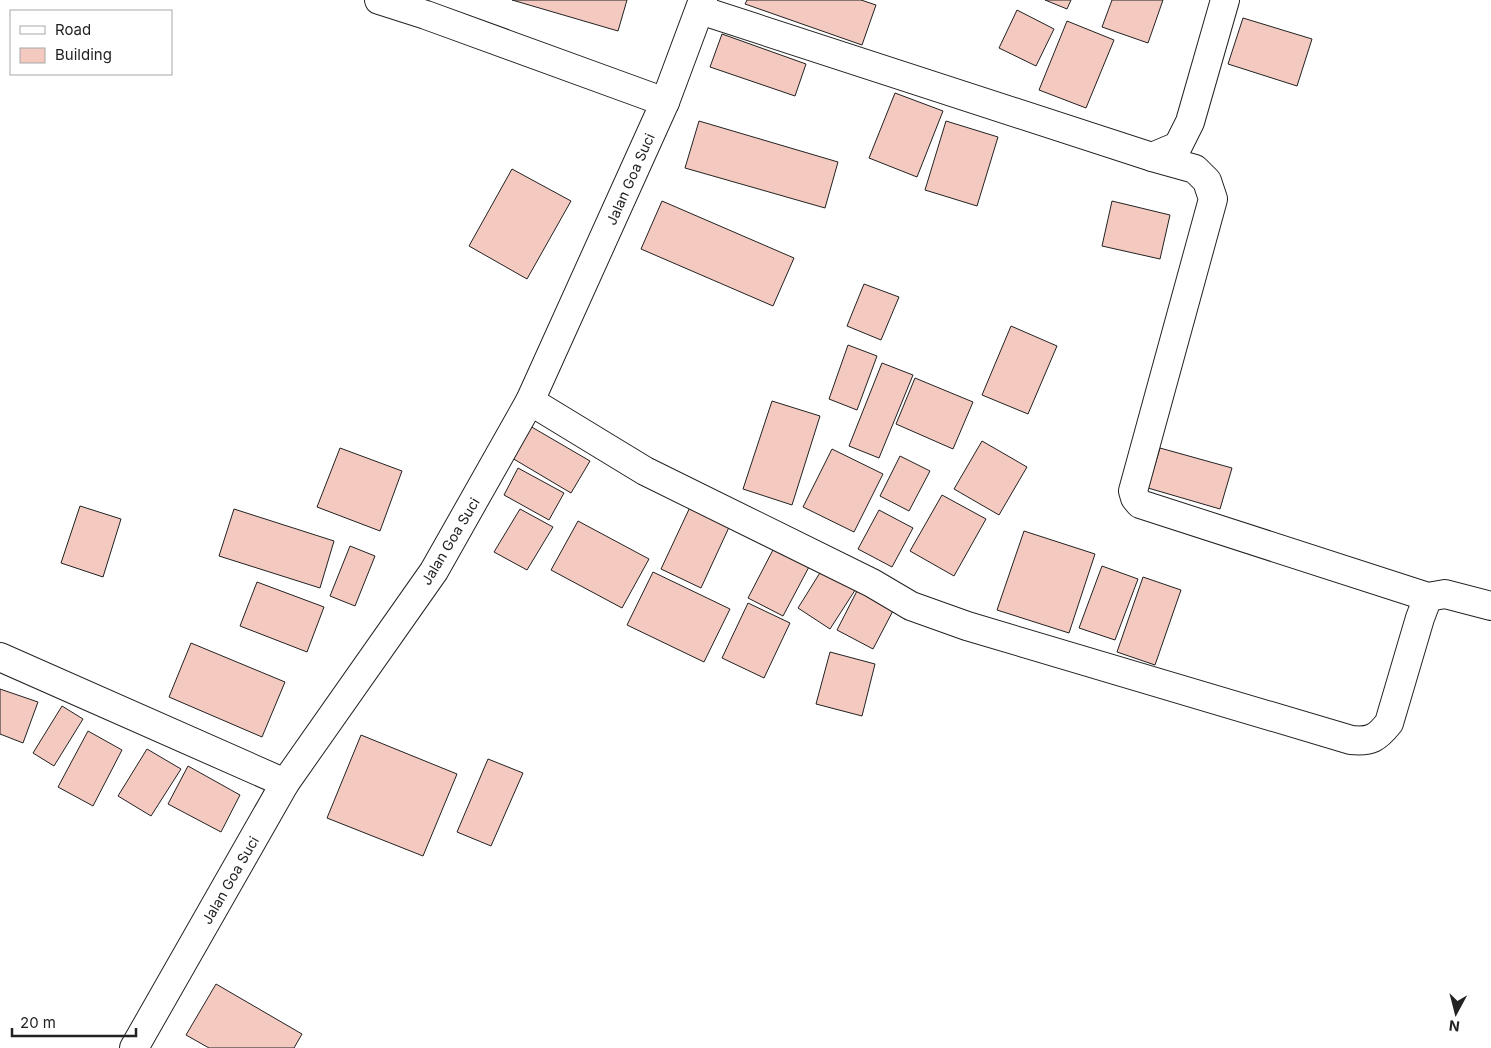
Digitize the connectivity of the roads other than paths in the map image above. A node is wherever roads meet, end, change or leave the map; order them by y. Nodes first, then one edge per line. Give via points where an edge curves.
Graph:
1 (379, 0) edge
2 (1225, 0) edge
3 (702, 5) edge
4 (665, 102) junction
5 (1152, 157) junction
6 (530, 401) junction
7 (1428, 597) junction
8 (1491, 606) edge
9 (0, 657) edge
10 (285, 783) junction
11 (134, 1048) edge

1 - 4 street
2 - 5 street via 1190,122 1178,146
3 - 4 street, Jalan Goa Suci
3 - 5 street
4 - 6 street, Jalan Goa Suci
5 - 7 street via 1195,169 1207,181 1213,198 1133,491 1135,498 1140,504
6 - 7 street via 645,471 911,606 976,629 1351,740 1370,740 1389,723
6 - 10 street, Jalan Goa Suci via 434,570
7 - 8 street via 1445,594
9 - 10 street
10 - 11 street, Jalan Goa Suci

